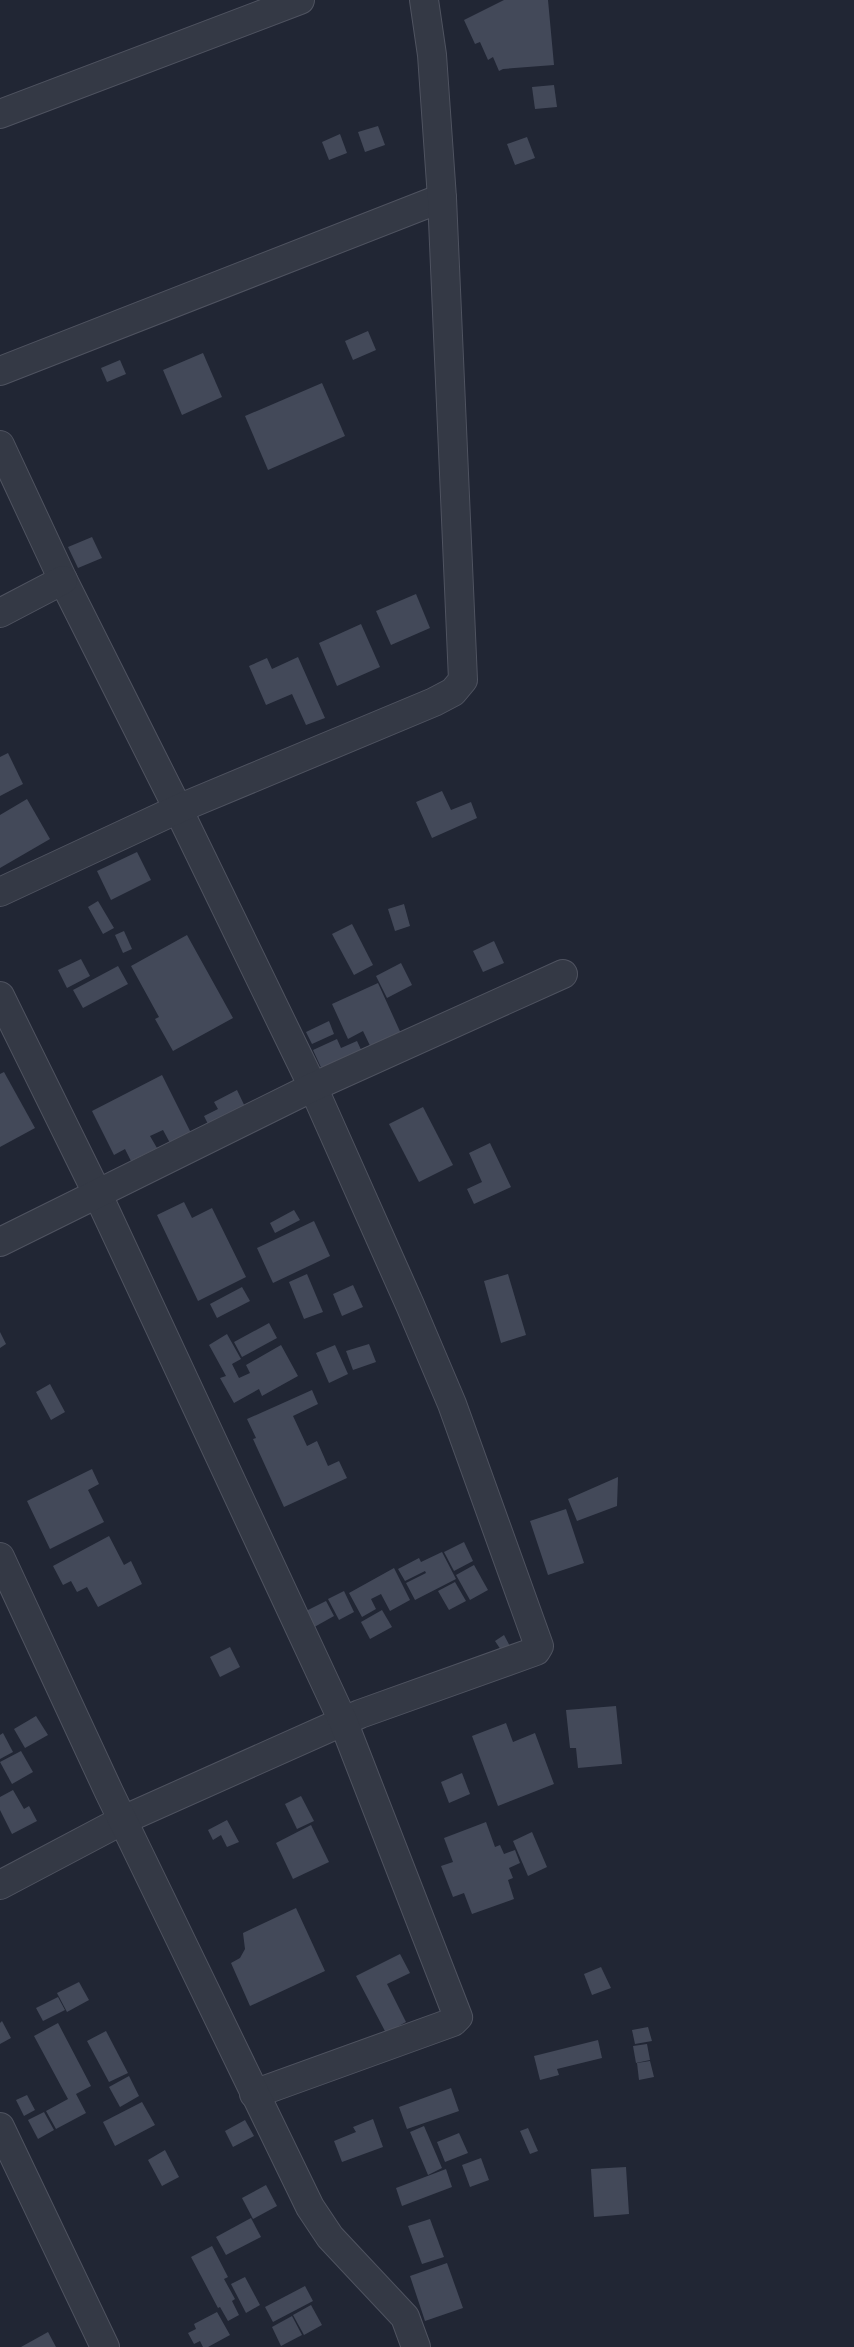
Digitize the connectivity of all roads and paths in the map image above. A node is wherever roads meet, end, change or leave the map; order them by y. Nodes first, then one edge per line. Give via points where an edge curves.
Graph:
1 (300, 0) edge
2 (424, 0) edge
3 (0, 114) edge
4 (442, 198) junction
5 (0, 371) edge
6 (0, 445) edge
7 (63, 580) junction
8 (0, 613) edge
9 (178, 809) junction
10 (0, 892) edge
11 (562, 974) dead end
12 (0, 996) edge
13 (313, 1087) junction
14 (98, 1195) junction
15 (0, 1242) edge
16 (0, 1557) edge
17 (343, 1722) junction
18 (123, 1820) junction
19 (0, 1885) edge
20 (254, 2094) junction
21 (0, 2127) edge
22 (105, 2347) edge
23 (416, 2347) edge

1 - 3 street
2 - 4 street via 432,55
4 - 5 street
4 - 9 street via 463,680 453,692 434,702
6 - 7 street
7 - 8 street
7 - 9 street
9 - 10 street
9 - 13 street
11 - 13 street
12 - 14 street
13 - 14 street
13 - 17 street via 452,1404 539,1644 536,1651
14 - 15 street
14 - 17 street
16 - 18 street
17 - 18 street
17 - 20 street via 458,2017 453,2022
18 - 19 street
18 - 20 street
20 - 23 street via 310,2207 330,2237 405,2317
21 - 22 street

